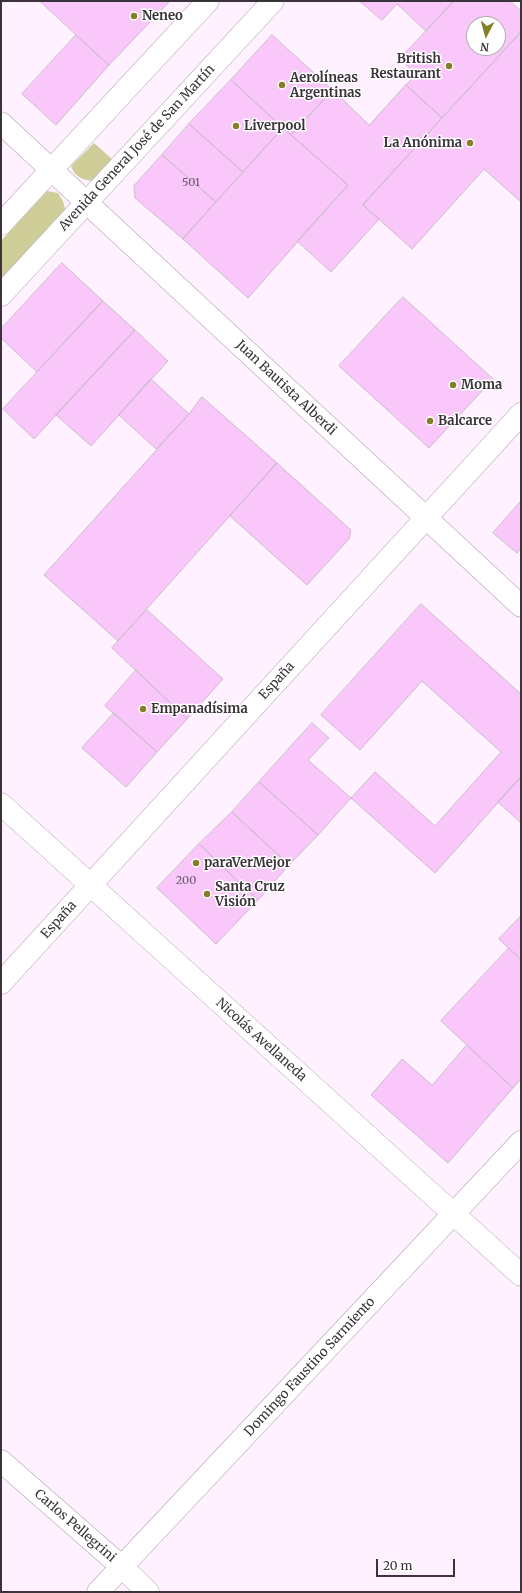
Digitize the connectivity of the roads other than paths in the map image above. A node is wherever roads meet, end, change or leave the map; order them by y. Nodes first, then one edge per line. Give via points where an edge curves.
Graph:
1 (208, 1) edge
2 (273, 1) edge
3 (1, 123) edge
4 (52, 170) junction
5 (87, 202) junction
6 (1, 224) edge
7 (1, 295) edge
8 (521, 414) edge
9 (426, 518) junction
10 (521, 606) edge
11 (1, 804) edge
12 (90, 886) junction
13 (1, 983) edge
14 (521, 1142) edge
15 (454, 1215) junction
16 (521, 1275) edge
17 (1, 1461) edge
18 (122, 1566) junction
19 (98, 1592) edge
20 (148, 1592) edge

1 - 4 street
2 - 5 street, Avenida General José de San Martín
3 - 4 street, Juan Bautista Alberdi
4 - 5 street, Juan Bautista Alberdi
4 - 6 street
5 - 7 street, Avenida General José de San Martín
5 - 9 street, Juan Bautista Alberdi
8 - 9 street, España
9 - 10 street, Juan Bautista Alberdi
9 - 12 street, España
11 - 12 street, Nicolás Avellaneda
12 - 13 street, España
12 - 15 street, Nicolás Avellaneda
14 - 15 street, Domingo Faustino Sarmiento
15 - 16 street, Nicolás Avellaneda
15 - 18 street, Domingo Faustino Sarmiento
17 - 18 street, Carlos Pellegrini
18 - 19 street, Domingo Faustino Sarmiento
18 - 20 street, Carlos Pellegrini

